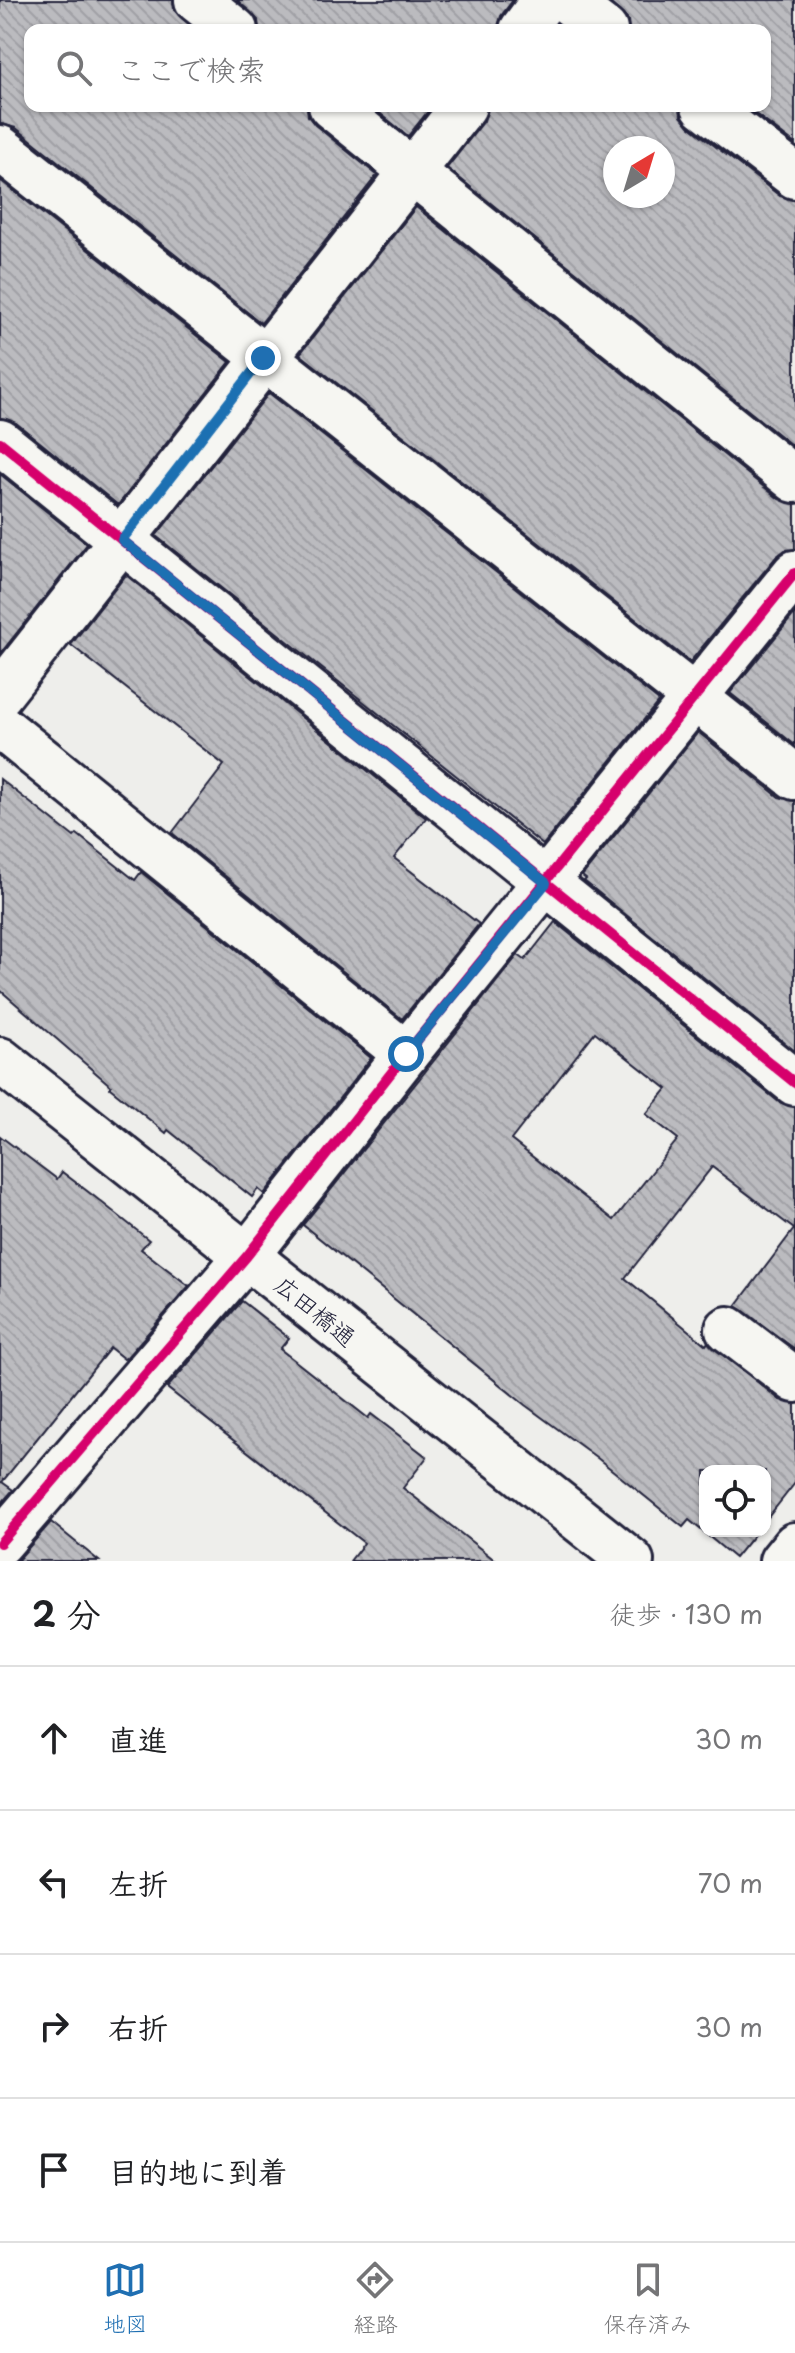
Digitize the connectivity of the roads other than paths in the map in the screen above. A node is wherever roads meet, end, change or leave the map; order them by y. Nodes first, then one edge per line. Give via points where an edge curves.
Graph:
1 (197, 0) edge
2 (544, 0) edge
3 (566, 0) edge
4 (227, 24) edge
5 (526, 24) edge
6 (597, 24) edge
7 (339, 112) edge
8 (459, 112) edge
9 (712, 112) edge
10 (0, 148) edge
11 (414, 172) junction
12 (795, 176) edge
13 (263, 358) junction
14 (0, 442) edge
15 (795, 480) edge
16 (122, 540) junction
17 (795, 573) edge
18 (0, 694) edge
19 (696, 698) junction
20 (0, 726) edge
21 (795, 777) edge
22 (546, 883) junction
23 (406, 1054) junction
24 (0, 1060) edge
25 (795, 1083) edge
26 (247, 1256) junction
27 (728, 1329) dead end
28 (795, 1380) edge
29 (0, 1543) edge
30 (795, 1545) edge
31 (631, 1561) edge
32 (782, 1561) edge

1 - 4 street
2 - 5 street
3 - 6 street
7 - 11 street
8 - 11 street
9 - 12 street
10 - 13 street
11 - 13 street
11 - 15 street
13 - 16 street
13 - 19 street
14 - 16 street
16 - 18 street
16 - 22 street
17 - 19 street
19 - 21 street
19 - 22 street
20 - 23 street
22 - 23 street
22 - 25 street
23 - 26 street
24 - 26 street, 広田橋通
26 - 29 street
26 - 31 street, 広田橋通
27 - 28 street
30 - 32 street

